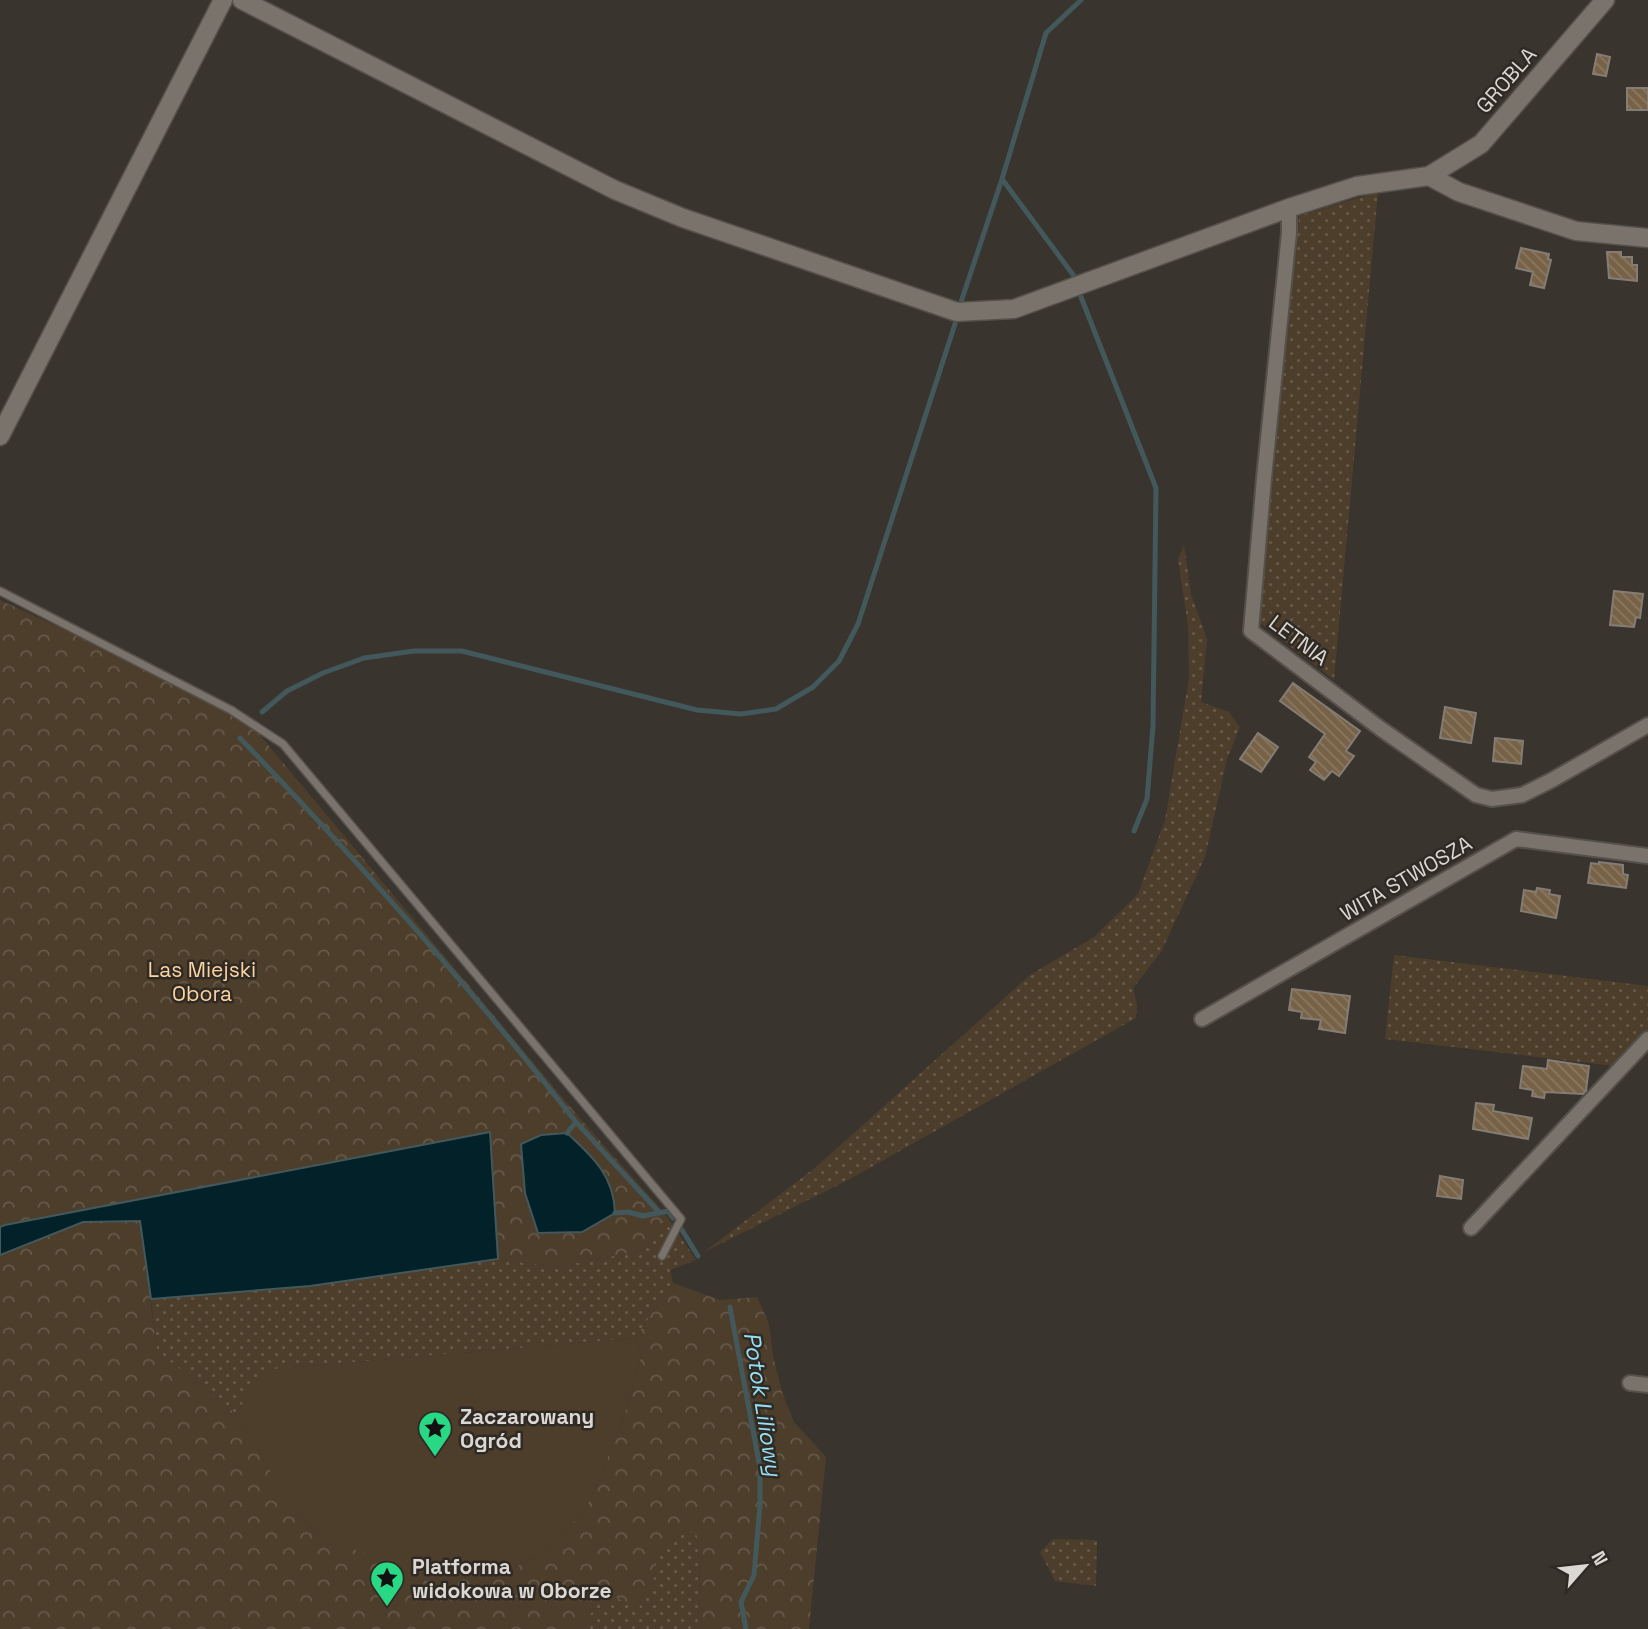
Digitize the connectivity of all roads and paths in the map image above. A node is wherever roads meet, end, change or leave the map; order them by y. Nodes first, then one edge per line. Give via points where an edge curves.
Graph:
1 (223, 0) edge
2 (242, 0) edge
3 (1605, 0) edge
4 (1429, 176) junction
5 (1289, 208) junction
6 (1648, 238) edge
7 (0, 436) edge
8 (0, 591) edge
9 (1648, 724) edge
10 (1648, 856) edge
11 (1202, 1019) dead end
12 (1648, 1038) edge
13 (1641, 1057) edge
14 (1471, 1228) dead end
15 (662, 1256) dead end
16 (1630, 1382) dead end
17 (1648, 1385) edge

1 - 7 street
2 - 5 street via 615,190 957,312 1014,309
3 - 4 street, GROBLA via 1481,144
4 - 5 street via 1357,186
4 - 6 street via 1459,192 1576,231
5 - 9 street, LETNIA via 1251,631 1381,729 1476,795 1492,799 1521,795
8 - 15 lane via 231,710 283,744 681,1219
10 - 11 street, WITA STWOSZA via 1516,839
12 - 13 street
13 - 14 street
16 - 17 street

